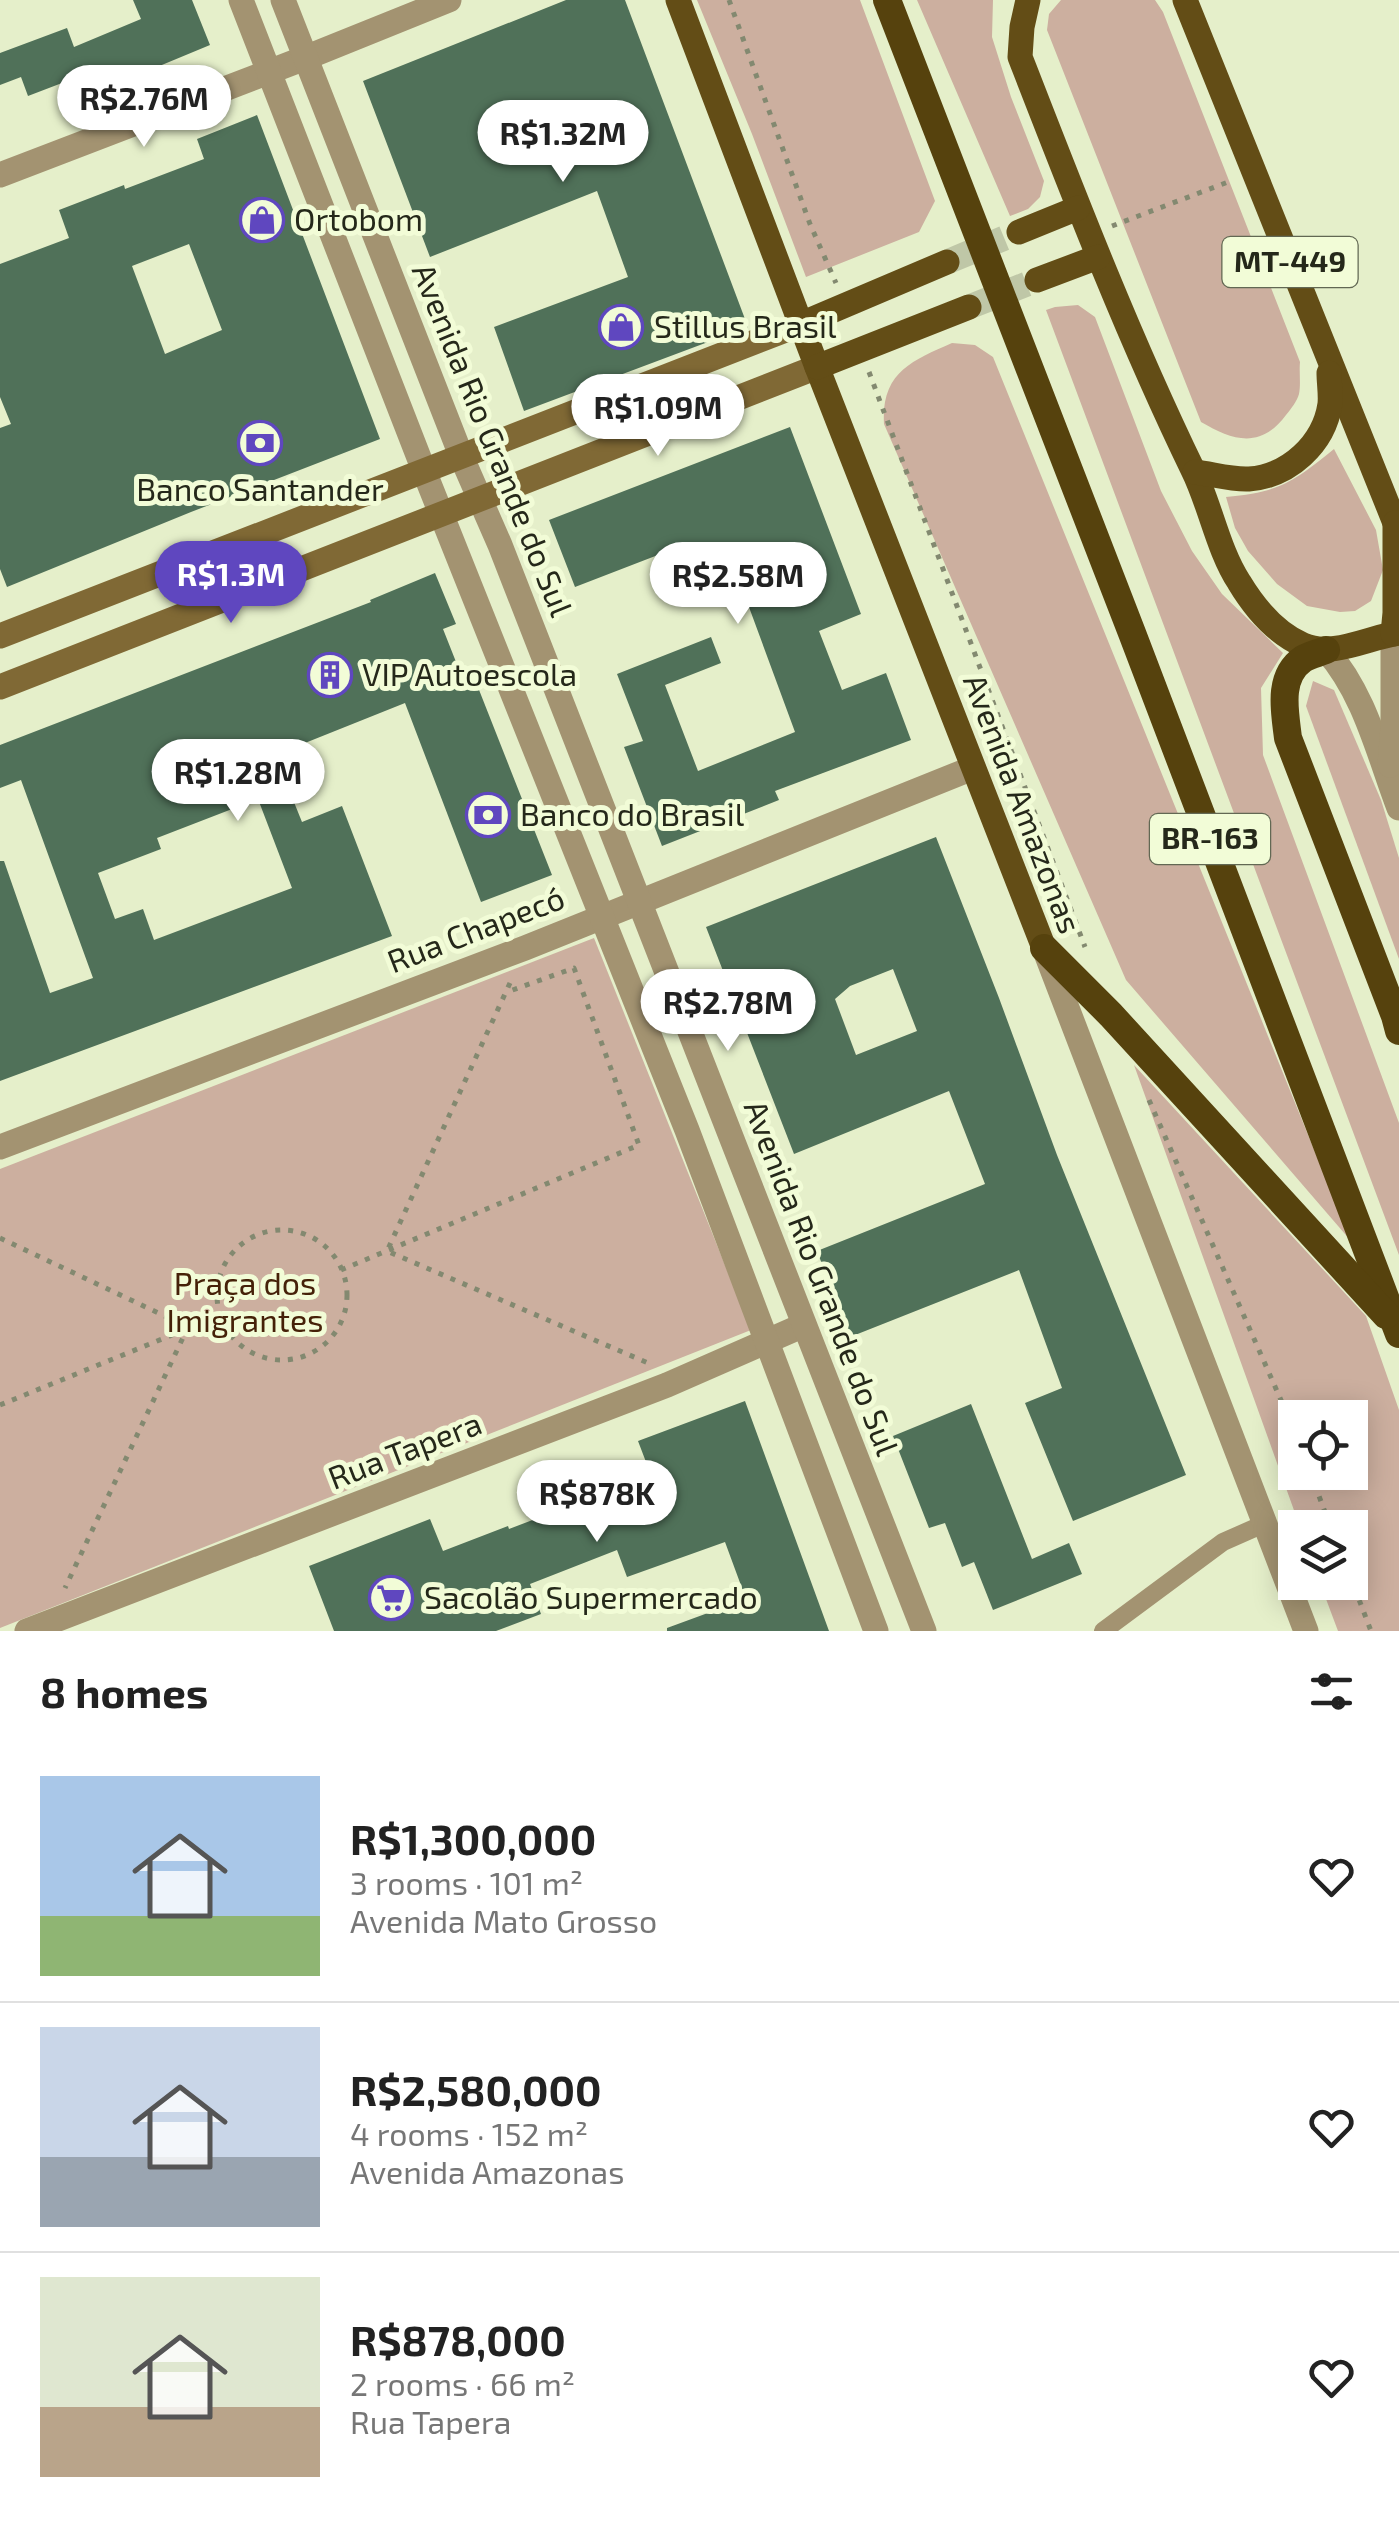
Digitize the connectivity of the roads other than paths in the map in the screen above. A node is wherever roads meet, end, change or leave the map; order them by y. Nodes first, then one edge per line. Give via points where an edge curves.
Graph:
1 (241, 0) edge
2 (283, 0) edge
3 (449, 0) edge
4 (678, 0) edge
5 (887, 0) edge
6 (1028, 0) edge
7 (1185, 0) edge
8 (306, 58) junction
9 (268, 72) junction
10 (0, 176) edge
11 (1078, 208) junction
12 (1019, 232) tunnel mouth
13 (1098, 257) junction
14 (947, 262) tunnel mouth
15 (1037, 280) tunnel mouth
16 (969, 307) tunnel mouth
17 (801, 324) junction
18 (1329, 359) junction
19 (817, 367) junction
20 (462, 458) junction
21 (425, 472) junction
22 (1194, 472) junction
23 (480, 499) junction
24 (442, 514) junction
25 (1397, 526) edge
26 (1396, 633) edge
27 (0, 636) edge
28 (1326, 650) junction
29 (0, 687) edge
30 (973, 768) junction
31 (1388, 780) junction
32 (1399, 808) edge
33 (640, 903) junction
34 (602, 917) junction
35 (1044, 948) junction
36 (1399, 1032) edge
37 (0, 1147) edge
38 (804, 1325) junction
39 (1397, 1328) edge
40 (768, 1341) junction
41 (1266, 1523) junction
42 (38, 1626) edge
43 (876, 1631) edge
44 (924, 1631) edge
45 (1103, 1631) edge
46 (1306, 1631) edge

1 - 9 street
2 - 8 street, Avenida Rio Grande do Sul
3 - 8 street
4 - 17 main road, Avenida Amazonas
5 - 39 highway, BR-163
6 - 11 main road via 1020,57
7 - 18 main road, MT-449
8 - 9 street
8 - 20 street, Avenida Rio Grande do Sul
9 - 10 street
9 - 21 street
11 - 12 main road
11 - 13 main road
13 - 15 main road
13 - 22 main road
14 - 17 main road
16 - 19 main road
17 - 19 main road, Avenida Amazonas
17 - 20 main road
18 - 22 main road via 1330,404 1321,432 1294,464 1250,479
18 - 25 main road, MT-449
19 - 23 main road
19 - 30 main road, Avenida Amazonas
20 - 21 main road
20 - 23 street, Avenida Rio Grande do Sul
21 - 24 street
21 - 27 main road
22 - 28 main road via 1237,580 1288,637
23 - 24 main road
23 - 33 street, Avenida Rio Grande do Sul
24 - 29 main road
24 - 34 street
25 - 26 main road
26 - 28 main road
26 - 31 street
28 - 31 street via 1355,691
28 - 36 highway via 1290,672 1284,703 1288,738
30 - 33 street, Rua Chapecó
30 - 35 main road, Avenida Amazonas
31 - 32 street
33 - 34 street, Rua Chapecó
33 - 38 street, Avenida Rio Grande do Sul
34 - 37 street, Rua Chapecó
34 - 40 street
35 - 39 highway
35 - 41 street, Avenida Amazonas
38 - 40 street, Rua Tapera
38 - 44 street, Avenida Rio Grande do Sul
40 - 42 street, Rua Tapera
40 - 43 street
41 - 45 lane via 1223,1542
41 - 46 street, Avenida Amazonas

